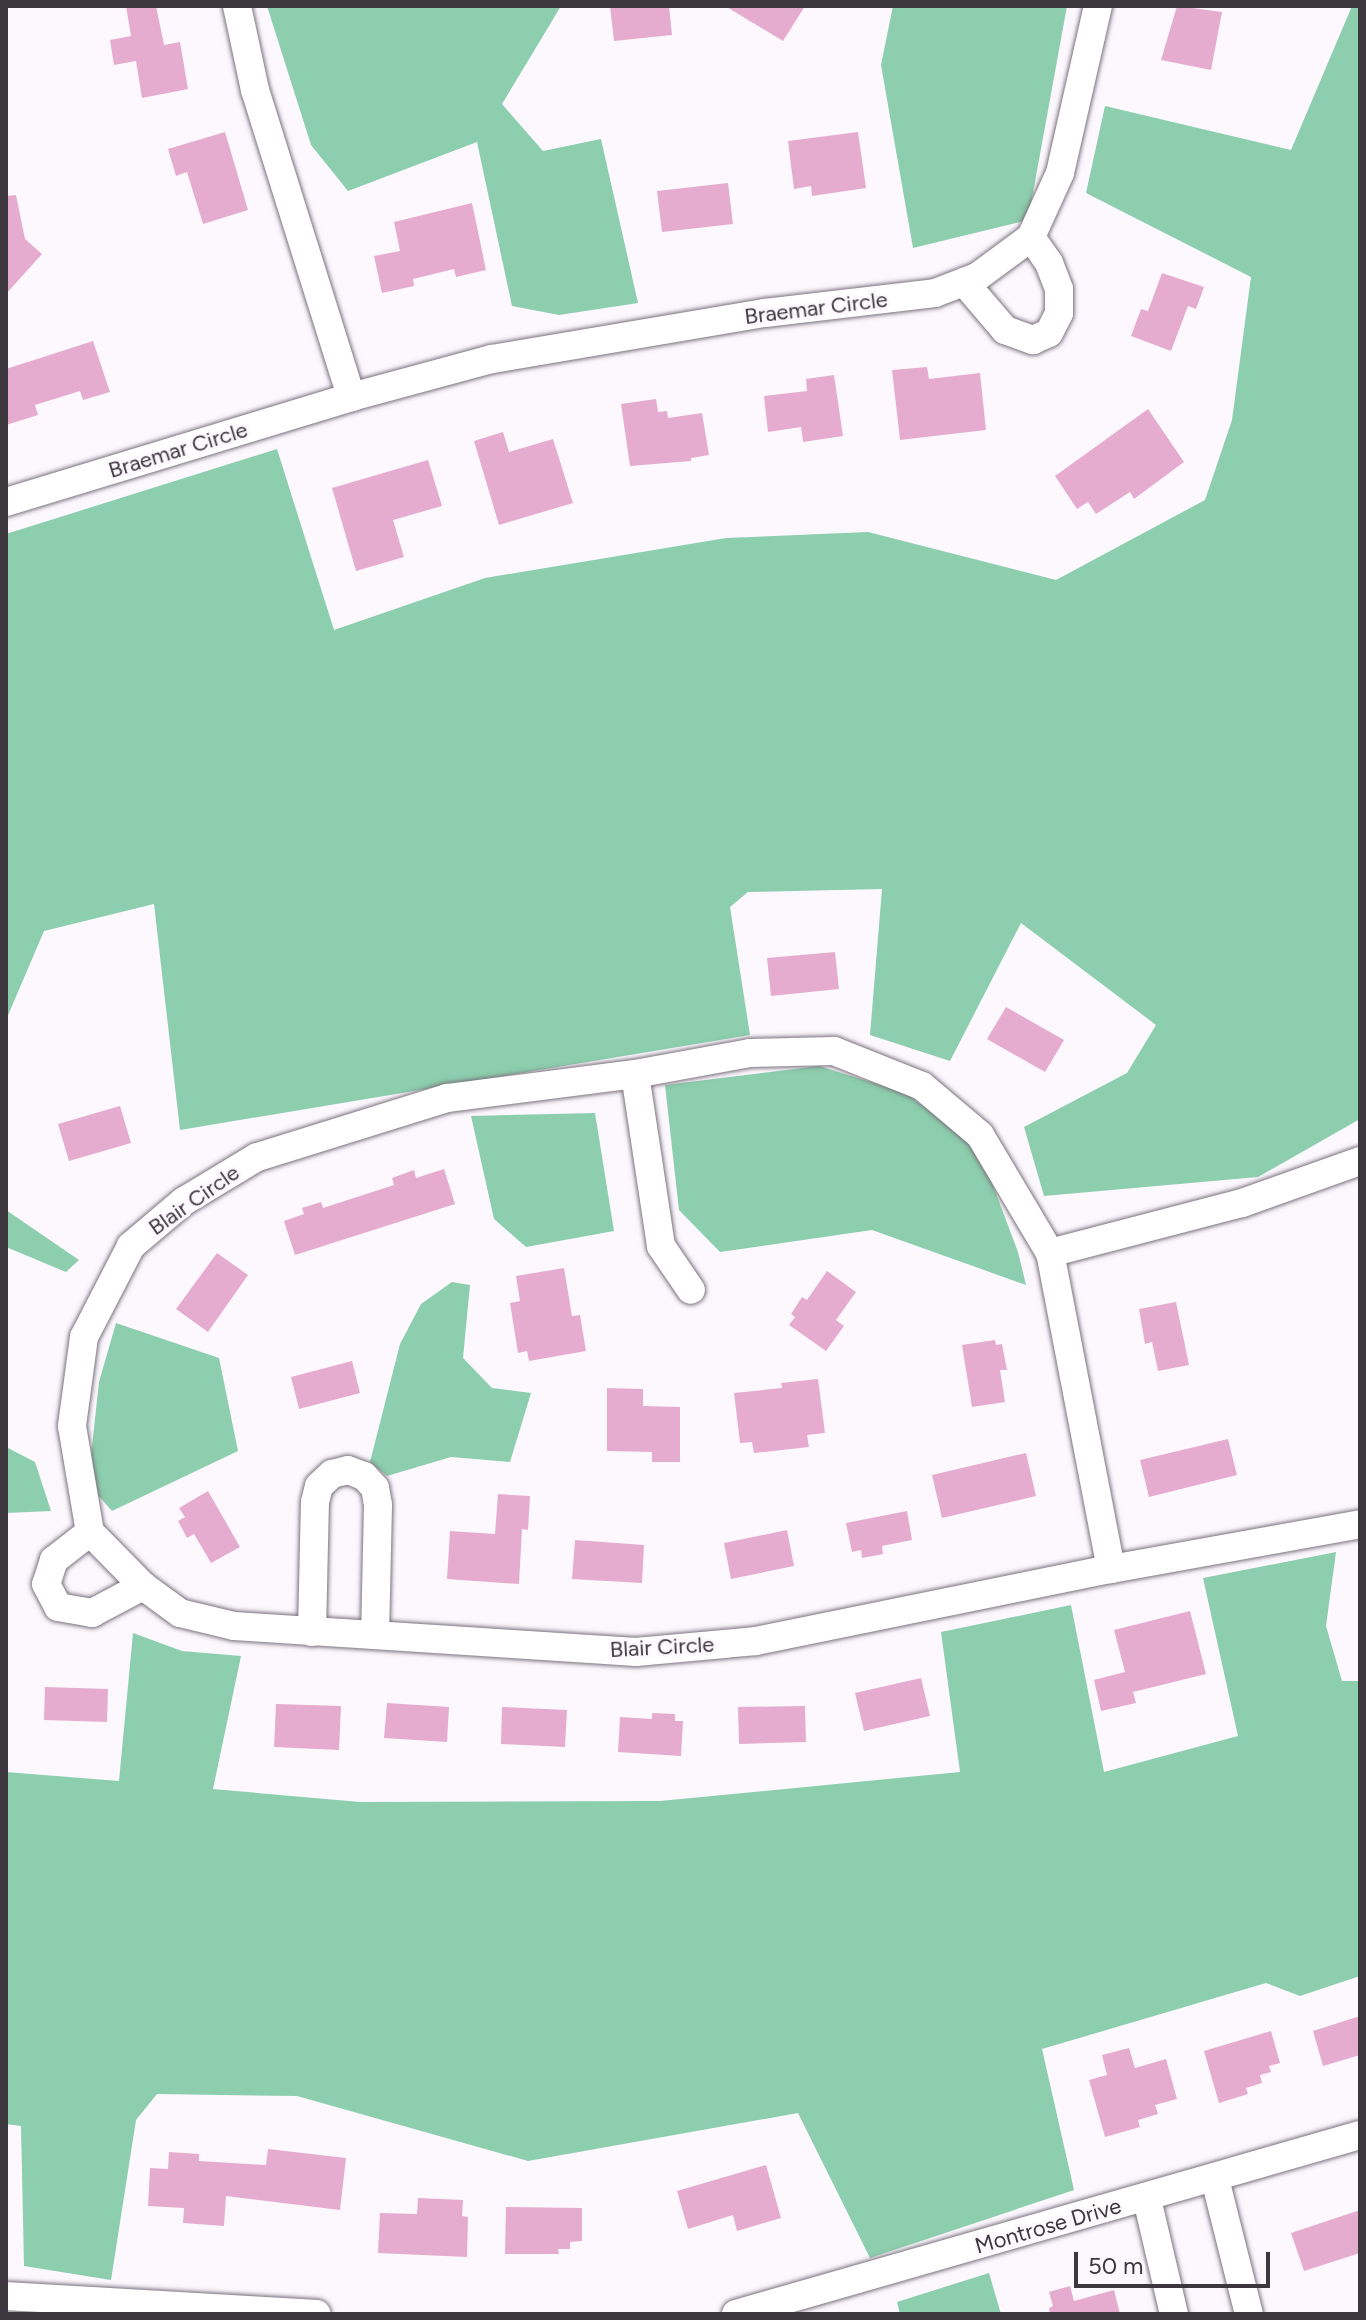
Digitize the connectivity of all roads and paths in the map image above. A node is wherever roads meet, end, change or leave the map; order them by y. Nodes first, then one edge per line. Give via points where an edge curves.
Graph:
1 (237, 6) edge
2 (1098, 6) edge
3 (1031, 237) junction
4 (964, 282) junction
5 (351, 397) junction
6 (6, 502) edge
7 (635, 1074) junction
8 (1360, 1161) edge
9 (1050, 1253) junction
10 (691, 1290) dead end
11 (1360, 1524) edge
12 (90, 1532) junction
13 (1111, 1569) junction
14 (143, 1586) junction
15 (312, 1632) junction
16 (375, 1634) junction
17 (1360, 2135) edge
18 (1215, 2179) junction
19 (1147, 2199) junction
20 (6, 2296) edge
21 (316, 2314) edge
22 (736, 2314) edge
23 (1174, 2314) edge
24 (1249, 2314) edge

1 - 5 street via 255,90
2 - 3 street, Braemar Circle via 1060,173
3 - 4 street, Braemar Circle
3 - 4 street via 1059,289 1059,313 1049,333 1033,340 1005,330
4 - 5 street, Braemar Circle via 935,293 765,313 492,359
5 - 6 street, Braemar Circle
7 - 9 street, Blair Circle via 750,1053 834,1051 922,1086 980,1135
7 - 10 street via 661,1246
7 - 12 street, Blair Circle via 447,1098 257,1157 173,1210 131,1246 84,1337 72,1426
8 - 9 street via 1242,1203
9 - 13 street, Blair Circle
11 - 13 street, Blair Circle
12 - 14 street, Blair Circle
12 - 14 street via 54,1560 46,1584 58,1607 92,1613
13 - 16 street, Blair Circle via 756,1641 636,1652
14 - 15 street, Blair Circle via 180,1613 234,1626
15 - 16 street, Blair Circle
15 - 16 street via 315,1502 319,1486 332,1474 348,1470 375,1488 378,1505
17 - 18 street, Montrose Drive
18 - 19 street, Montrose Drive
18 - 24 street
19 - 22 street, Montrose Drive
19 - 23 street
20 - 21 street

